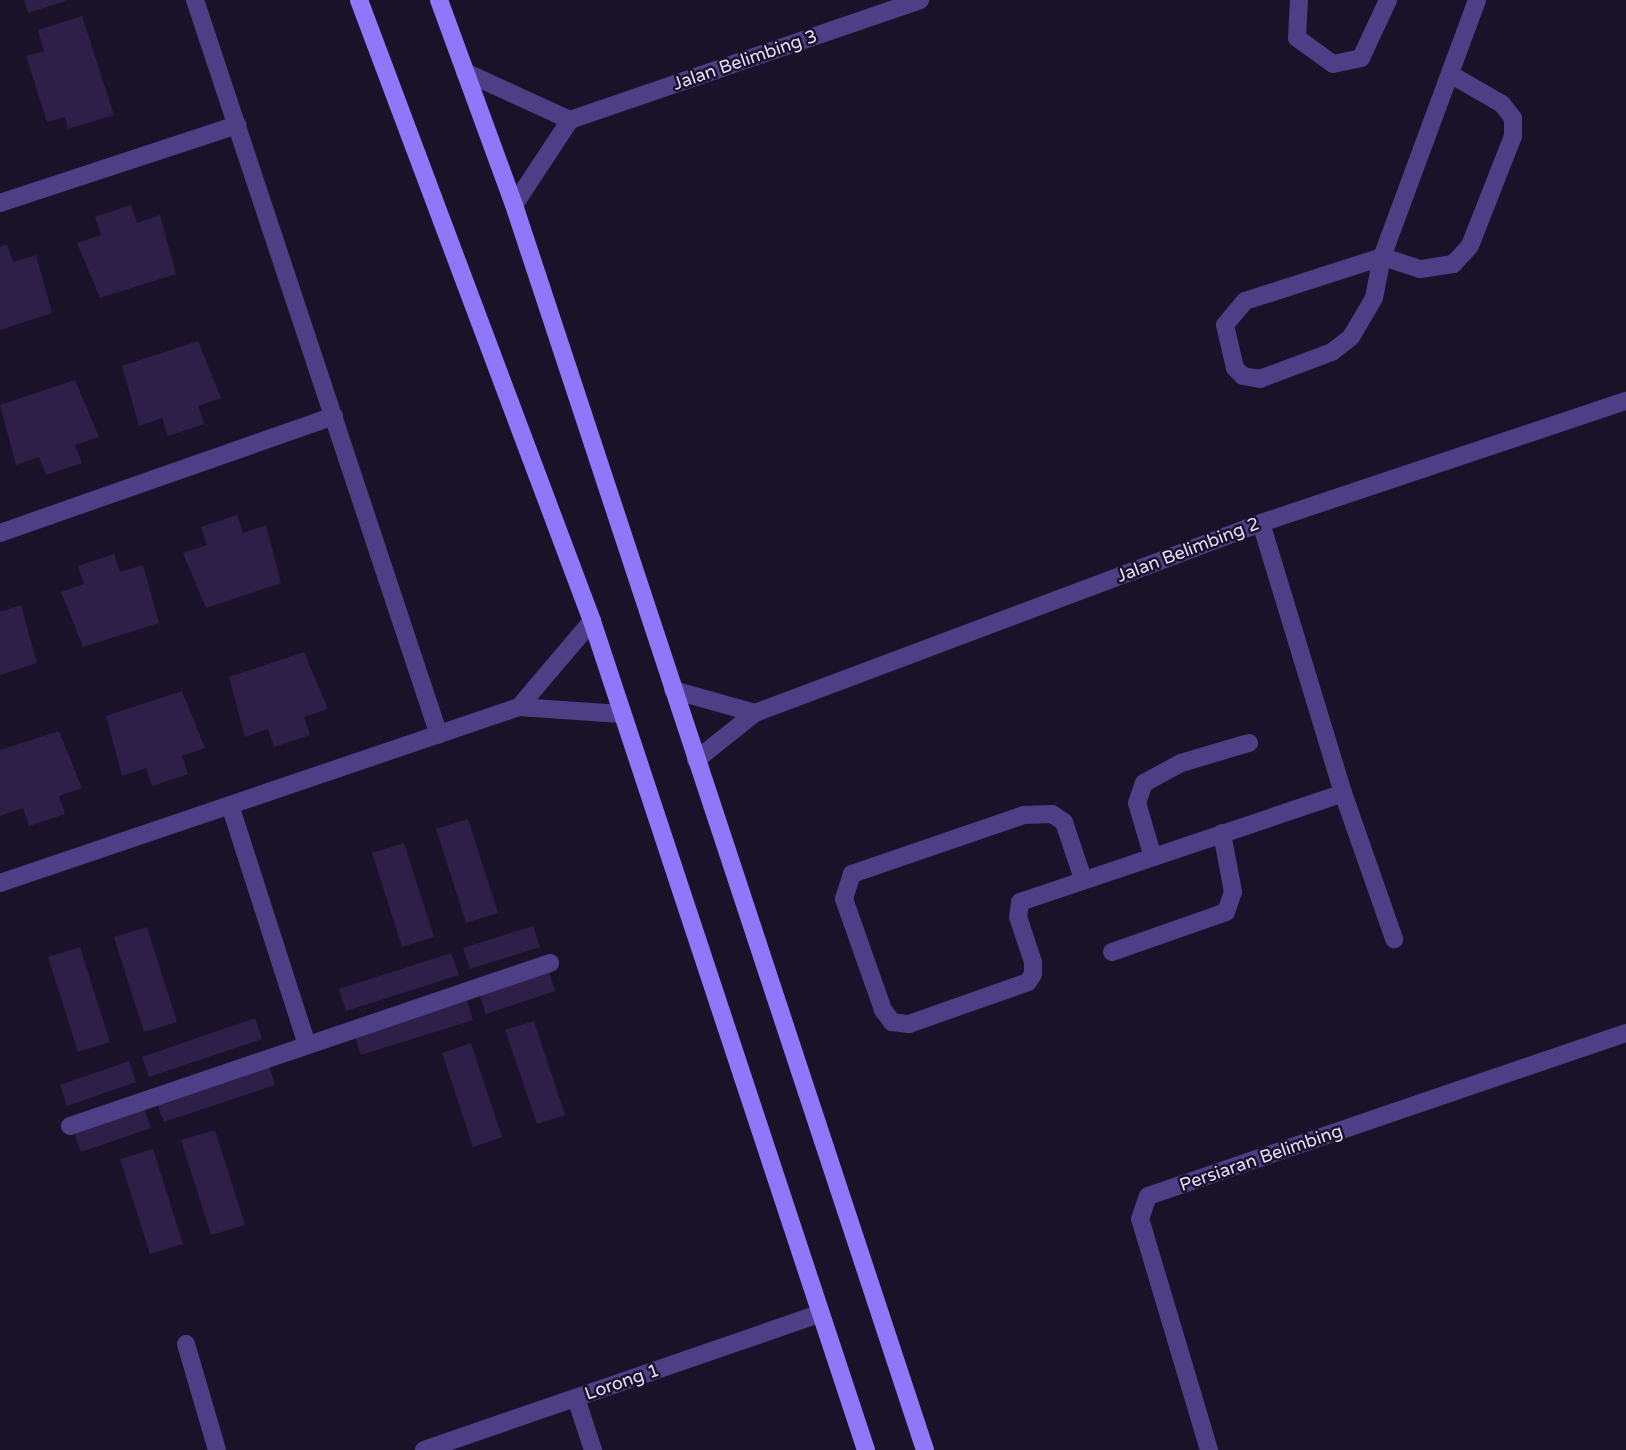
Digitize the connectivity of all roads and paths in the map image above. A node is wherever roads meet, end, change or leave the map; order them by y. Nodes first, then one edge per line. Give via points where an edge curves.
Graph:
1 (195, 0) edge
2 (359, 0) edge
3 (439, 0) edge
4 (920, 0) edge
5 (1299, 0) edge
6 (1388, 0) edge
7 (1477, 0) edge
8 (465, 72) junction
9 (1450, 74) junction
10 (570, 120) junction
11 (237, 125) junction
12 (0, 203) edge
13 (513, 205) junction
14 (1382, 257) junction
15 (1626, 401) edge
16 (334, 416) junction
17 (1261, 523) junction
18 (0, 533) edge
19 (592, 621) junction
20 (673, 690) junction
21 (519, 707) junction
22 (621, 713) junction
23 (755, 713) junction
24 (439, 734) junction
25 (1249, 743) dead end
26 (696, 760) junction
27 (1343, 793) junction
28 (230, 805) junction
29 (1222, 832) junction
30 (1152, 854) junction
31 (1083, 879) junction
32 (0, 883) edge
33 (1394, 939) dead end
34 (1112, 952) dead end
35 (550, 963) dead end
36 (1626, 1033) edge
37 (307, 1045) junction
38 (70, 1126) dead end
39 (820, 1314) junction
40 (186, 1344) dead end
41 (576, 1398) junction
42 (216, 1450) edge
43 (424, 1450) edge
44 (593, 1450) edge
45 (866, 1450) edge
46 (925, 1450) edge
47 (1209, 1450) edge

1 - 11 street
2 - 19 street
3 - 8 street
4 - 10 street, Jalan Belimbing 3
5 - 6 street via 1297,38 1333,64 1361,58
7 - 9 street
8 - 10 street
8 - 13 street
9 - 14 street
9 - 14 street via 1502,104 1513,118 1513,136 1470,246 1454,264 1420,269
10 - 13 street
11 - 12 street
11 - 16 street
13 - 20 street
14 - 14 street via 1245,301 1225,324 1235,368 1243,376 1260,379 1332,352 1351,337 1374,298
15 - 17 street, Jalan Belimbing 2
16 - 18 street
16 - 24 street
17 - 23 street, Jalan Belimbing 2
17 - 27 street
19 - 21 street
19 - 22 street
20 - 23 street
20 - 26 street
21 - 22 street
21 - 24 street
22 - 39 street
23 - 26 street, Jalan Belimbing 2
24 - 28 street
25 - 30 street via 1181,763 1143,783 1137,803
26 - 46 street
27 - 29 street
27 - 33 street
28 - 32 street
28 - 37 street
29 - 30 street
29 - 34 street via 1233,892 1226,912
30 - 31 street
31 - 31 street via 1064,822 1052,814 1024,815 852,874 844,899 883,1010 892,1022 909,1024 1028,982 1033,962 1018,917 1020,902
35 - 37 street
36 - 47 street, Persiaran Belimbing via 1147,1196 1140,1219
37 - 38 street
39 - 41 street, Lorong 1
39 - 45 street
40 - 42 street
41 - 43 street, Lorong 1
41 - 44 street

